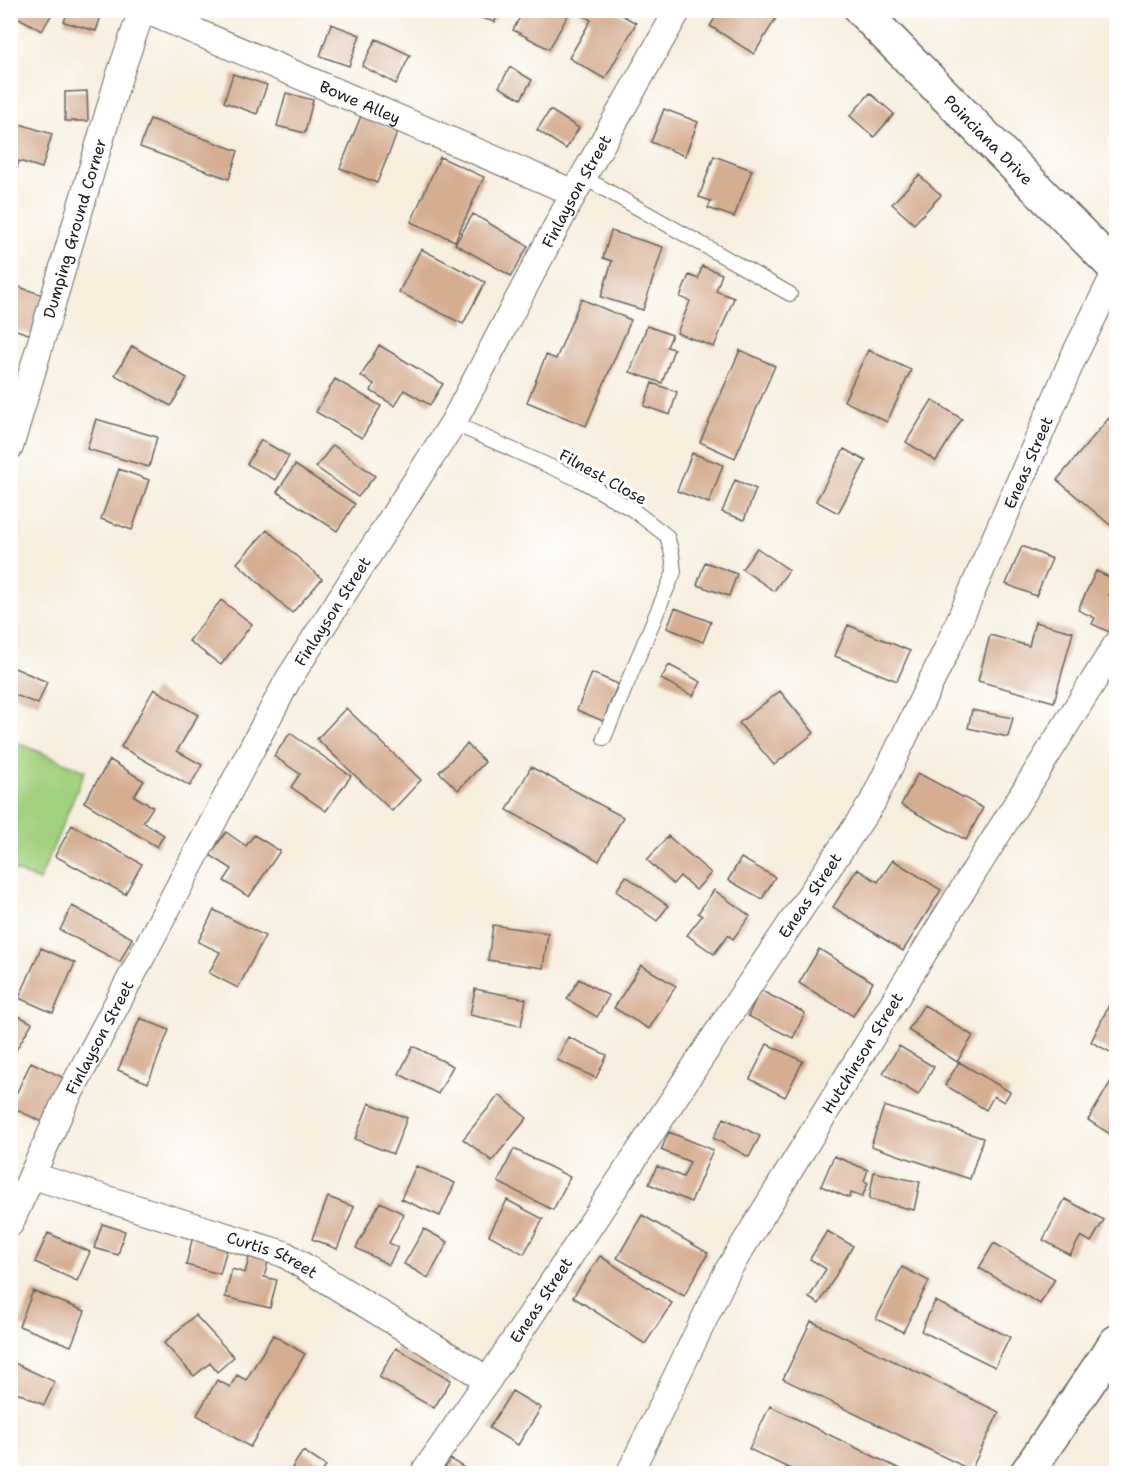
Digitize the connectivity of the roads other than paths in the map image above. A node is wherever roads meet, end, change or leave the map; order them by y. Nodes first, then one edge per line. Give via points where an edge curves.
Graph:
1 (143, 10) edge
2 (678, 10) edge
3 (861, 10) edge
4 (579, 185) junction
5 (1116, 270) edge
6 (790, 294) dead end
7 (453, 423) junction
8 (10, 447) edge
9 (1116, 645) edge
10 (604, 738) dead end
11 (33, 1176) junction
12 (10, 1224) edge
13 (1116, 1342) edge
14 (488, 1380) junction
15 (423, 1473) edge
16 (629, 1473) edge
17 (1026, 1473) edge

1 - 4 street, Bowe Alley
1 - 8 street, Dumping Ground Corner via 114,92
2 - 4 street, Finlayson Street
3 - 5 main road, Poinciana Drive
4 - 6 lane
4 - 7 street, Finlayson Street
5 - 14 street, Eneas Street via 1074,356 947,649 872,803
7 - 10 lane, Filnest Close via 578,479 633,510 667,536 674,572
7 - 11 street, Finlayson Street via 288,680 64,1104
9 - 16 street, Hutchinson Street via 728,1270
11 - 12 street, Finlayson Street
11 - 14 street, Curtis Street via 284,1254
13 - 17 main road
14 - 15 street, Eneas Street

